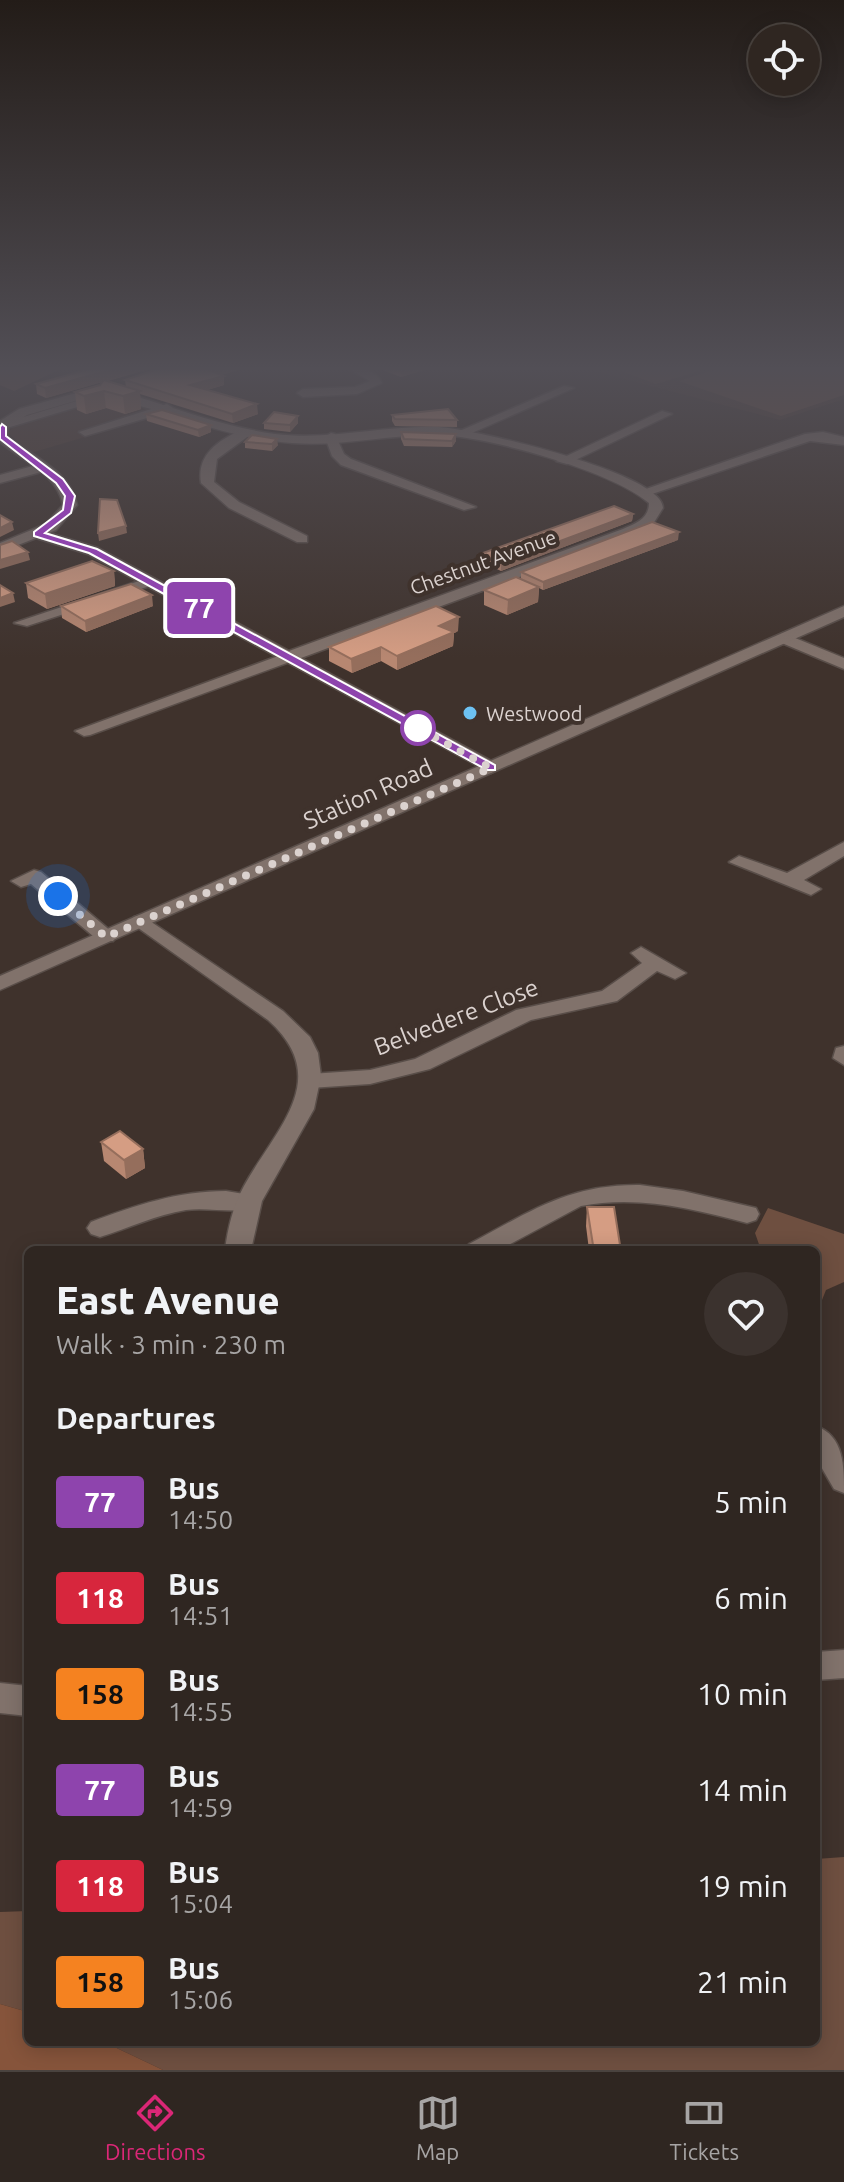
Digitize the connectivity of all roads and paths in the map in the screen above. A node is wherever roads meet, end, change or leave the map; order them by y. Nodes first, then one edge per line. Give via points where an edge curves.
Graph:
1 (36, 465) edge
2 (209, 465) edge
3 (353, 465) edge
4 (574, 465) edge
5 (726, 465) edge
6 (40, 468) junction
7 (0, 479) edge
8 (647, 491) junction
9 (469, 507) dead end
10 (38, 534) junction
11 (302, 539) dead end
12 (0, 548) edge
13 (151, 581) junction
14 (844, 611) edge
15 (22, 623) dead end
16 (783, 638) junction
17 (289, 657) junction
18 (844, 664) edge
19 (84, 731) dead end
20 (491, 768) junction
21 (844, 848) edge
22 (739, 862) dead end
23 (789, 880) junction
24 (21, 881) dead end
25 (811, 889) dead end
26 (141, 921) junction
27 (106, 937) junction
28 (658, 963) dead end
29 (0, 984) edge
30 (310, 1081) junction
31 (247, 1202) junction
32 (747, 1214) dead end
33 (100, 1228) dead end
34 (239, 1246) edge
35 (486, 1246) edge
36 (820, 1442) edge
37 (844, 1481) edge
38 (844, 1664) edge
39 (820, 1666) edge
40 (0, 1698) edge
41 (24, 1701) edge

1 - 6 street
2 - 11 street via 208,483 225,500
3 - 9 street
4 - 8 street
5 - 8 street
6 - 7 street
6 - 10 street via 66,488 70,505 60,520
8 - 17 street, Chestnut Avenue via 657,509 643,525
10 - 12 street
10 - 13 street via 93,551
13 - 15 street
13 - 17 street
14 - 16 street, Station Road
16 - 18 street
16 - 20 street, Station Road
17 - 19 street, Chestnut Avenue
17 - 20 street
20 - 26 street, Station Road
21 - 23 street
22 - 23 street
23 - 25 street
24 - 27 street via 34,876
26 - 27 street, Station Road
26 - 30 street via 289,1027 302,1043
27 - 29 street, Station Road
28 - 30 street, Belvedere Close via 609,996 524,1015 422,1064 370,1077
30 - 31 street via 299,1118
31 - 33 street via 183,1199
31 - 34 street
32 - 35 street via 653,1195 591,1195
36 - 37 street
38 - 39 street
40 - 41 street

